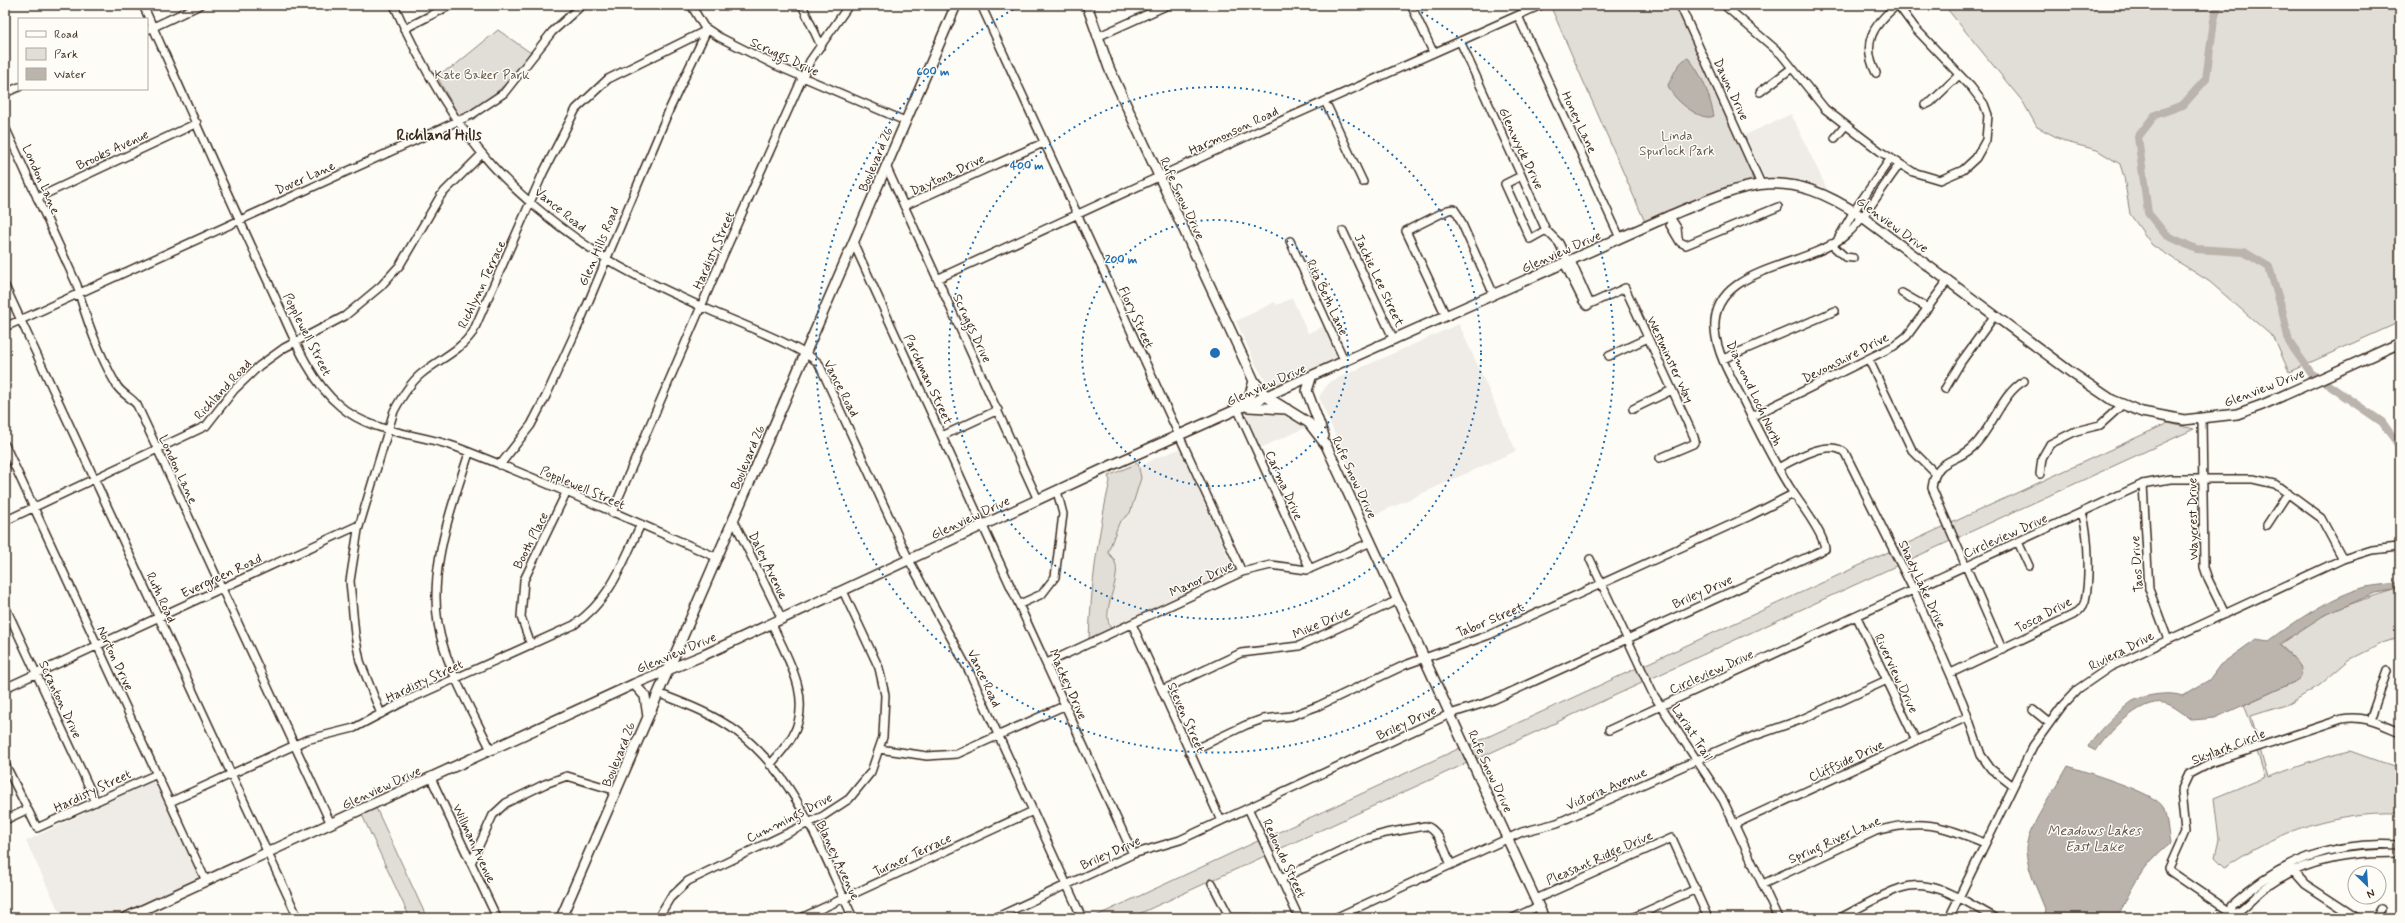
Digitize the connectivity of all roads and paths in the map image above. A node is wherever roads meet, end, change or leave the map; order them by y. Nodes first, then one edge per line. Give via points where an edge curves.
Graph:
1 (143, 5) edge
2 (200, 5) edge
3 (394, 5) edge
4 (451, 5) edge
5 (582, 5) edge
6 (691, 5) edge
7 (802, 5) edge
8 (848, 5) edge
9 (956, 5) edge
10 (981, 5) edge
11 (1087, 5) edge
12 (1168, 5) edge
13 (1411, 5) edge
14 (1541, 5) edge
15 (1680, 5) edge
16 (1724, 5) edge
17 (1898, 5) edge
18 (1518, 16) junction
19 (147, 18) edge
20 (150, 28) edge
21 (404, 29) junction
22 (707, 30) junction
23 (1098, 37) junction
24 (1460, 41) junction
25 (821, 46) junction
26 (1433, 52) junction
27 (1792, 68) junction
28 (1876, 73) dead end
29 (1959, 75) junction
30 (803, 78) junction
31 (18, 87) edge
32 (1760, 92) dead end
33 (5, 93) edge
34 (1325, 101) junction
35 (1925, 105) dead end
36 (459, 121) junction
37 (905, 121) junction
38 (197, 123) junction
39 (1846, 125) junction
40 (5, 127) edge
41 (1835, 138) dead end
42 (1044, 143) junction
43 (482, 154) junction
44 (1891, 158) junction
45 (1900, 164) junction
46 (886, 166) junction
47 (1521, 176) junction
48 (1160, 177) junction
49 (1363, 182) dead end
50 (1761, 184) junction
51 (37, 198) junction
52 (531, 201) junction
53 (904, 206) junction
54 (1778, 207) dead end
55 (1857, 214) junction
56 (1077, 215) junction
57 (239, 219) junction
58 (1670, 219) junction
59 (1546, 230) junction
60 (1343, 231) dead end
61 (1620, 238) junction
62 (1290, 241) dead end
63 (853, 242) junction
64 (1831, 244) junction
65 (606, 258) junction
66 (1853, 258) dead end
67 (1568, 262) junction
68 (937, 279) junction
69 (1948, 280) junction
70 (5, 286) edge
71 (1625, 288) joint
72 (79, 293) junction
73 (1902, 293) dead end
74 (1494, 295) junction
75 (701, 306) junction
76 (1928, 308) junction
77 (1835, 311) dead end
78 (1995, 315) junction
79 (1446, 316) junction
80 (20, 320) junction
81 (5, 327) edge
82 (1648, 338) junction
83 (1394, 340) junction
84 (297, 342) junction
85 (2400, 342) edge
86 (805, 355) junction
87 (1609, 356) dead end
88 (1723, 359) junction
89 (1869, 360) junction
90 (1345, 362) junction
91 (1311, 378) junction
92 (1254, 381) junction
93 (2024, 381) dead end
94 (1945, 389) dead end
95 (1672, 390) junction
96 (1267, 397) junction
97 (2122, 405) junction
98 (1287, 408) junction
99 (1241, 409) junction
100 (1633, 409) dead end
101 (998, 410) junction
102 (1226, 416) junction
103 (1751, 417) junction
104 (2202, 419) junction
105 (388, 429) junction
106 (942, 436) junction
107 (1179, 437) junction
108 (5, 445) edge
109 (1326, 445) junction
110 (157, 449) junction
111 (469, 453) junction
112 (1660, 458) dead end
113 (500, 465) junction
114 (1778, 468) junction
115 (1935, 473) junction
116 (2040, 474) dead end
117 (94, 478) junction
118 (2204, 479) junction
119 (2142, 484) junction
120 (1057, 491) junction
121 (566, 493) junction
122 (2288, 493) junction
123 (1794, 494) junction
124 (1038, 500) junction
125 (34, 507) junction
126 (612, 513) junction
127 (2082, 513) junction
128 (5, 521) edge
129 (734, 521) junction
130 (641, 524) junction
131 (359, 525) junction
132 (2267, 525) dead end
133 (983, 526) junction
134 (1371, 542) junction
135 (2018, 542) junction
136 (1824, 546) joint
137 (2399, 548) edge
138 (718, 558) junction
139 (1590, 559) dead end
140 (2343, 559) junction
141 (909, 560) junction
142 (1965, 566) junction
143 (2029, 566) dead end
144 (1310, 569) junction
145 (1242, 572) junction
146 (1602, 584) junction
147 (221, 588) junction
148 (844, 591) junction
149 (1914, 591) junction
150 (1398, 600) junction
151 (1020, 604) junction
152 (5, 606) edge
153 (2225, 614) junction
154 (1857, 616) junction
155 (158, 617) junction
156 (782, 619) junction
157 (772, 624) junction
158 (1132, 624) junction
159 (1626, 639) junction
160 (2168, 640) junction
161 (97, 645) junction
162 (531, 645) junction
163 (2002, 649) junction
164 (1423, 658) junction
165 (1047, 663) junction
166 (670, 669) junction
167 (2387, 671) dead end
168 (1950, 673) junction
169 (36, 674) junction
170 (456, 678) junction
171 (1887, 680) junction
172 (634, 684) junction
173 (5, 688) edge
174 (1162, 690) junction
175 (660, 694) junction
176 (1066, 705) junction
177 (1661, 706) junction
178 (2033, 710) dead end
179 (381, 714) junction
180 (1450, 714) junction
181 (648, 717) junction
182 (1967, 717) junction
183 (2370, 720) junction
184 (2049, 723) junction
185 (1609, 730) dead end
186 (2400, 732) edge
187 (999, 736) junction
188 (1916, 741) junction
189 (294, 745) junction
190 (491, 750) junction
191 (879, 750) junction
192 (1189, 752) junction
193 (1697, 760) junction
194 (5, 764) edge
195 (770, 764) junction
196 (156, 774) junction
197 (230, 774) junction
198 (431, 778) junction
199 (2013, 786) junction
200 (617, 792) junction
201 (96, 802) junction
202 (170, 802) junction
203 (1248, 808) junction
204 (26, 810) junction
205 (1033, 811) junction
206 (5, 820) edge
207 (1221, 821) junction
208 (809, 823) junction
209 (331, 824) junction
210 (1735, 824) junction
211 (1508, 838) junction
212 (1985, 843) junction
213 (2400, 845) edge
214 (267, 853) junction
215 (1132, 854) junction
216 (2400, 854) edge
217 (471, 863) junction
218 (2289, 864) junction
219 (1451, 865) junction
220 (2294, 871) junction
221 (1281, 879) junction
222 (206, 881) junction
223 (1212, 883) dead end
224 (1763, 884) junction
225 (1066, 885) junction
226 (1696, 889) junction
227 (844, 899) junction
228 (1959, 899) junction
229 (1537, 903) junction
230 (2381, 909) dead end
231 (1994, 916) dead end
232 (2229, 916) edge
233 (564, 917) edge
234 (125, 918) edge
235 (298, 918) edge
236 (497, 918) edge
237 (658, 918) edge
238 (801, 918) edge
239 (853, 918) edge
240 (995, 918) edge
241 (1082, 918) edge
242 (1229, 918) edge
243 (1250, 918) edge
244 (1299, 918) edge
245 (1335, 918) edge
246 (1513, 918) edge
247 (1544, 918) edge
248 (1632, 918) edge
249 (1708, 918) edge
250 (1778, 918) edge
251 (1840, 918) edge
252 (1949, 918) edge
253 (2239, 918) edge
254 (2357, 918) edge
255 (2376, 918) edge

1 - 19 street, Popplewell Street
2 - 20 street
3 - 21 street, Vance Road
4 - 21 street
5 - 36 street, Dover Lane via 552,32 504,93 487,106
6 - 22 street, Scruggs Drive
7 - 25 street
8 - 25 street, Hardisty Street
9 - 37 main road, Boulevard 26
10 - 42 street, Flory Street
11 - 23 main road, Rufe Snow Drive
12 - 23 street
13 - 26 street
14 - 18 street, Harmonson Road
15 - 50 street, Dawn Drive
16 - 27 street via 1781,54
17 - 28 street via 1880,22 1870,41 1868,54
17 - 29 street via 1915,28
18 - 24 street, Harmonson Road
18 - 61 street, Honey Lane
20 - 38 street, Popplewell Street
21 - 36 street, Vance Road via 424,68
22 - 30 street, Scruggs Drive
22 - 52 street, Richlynn Terrace via 608,79 586,97 566,125
22 - 65 street, Glen Hills Road via 670,108
23 - 48 main road, Rufe Snow Drive
24 - 26 street, Harmonson Road
24 - 47 street, Glenwyck Drive
25 - 30 street, Hardisty Street via 810,61
26 - 34 street, Harmonson Road
27 - 32 street
27 - 39 street via 1818,102
29 - 35 street
29 - 45 street via 1984,104 1988,115 1986,140 1979,154 1963,170 1940,180 1922,176
30 - 37 street, Scruggs Drive
30 - 75 street, Hardisty Street
31 - 33 street
34 - 48 street, Harmonson Road
34 - 49 street
36 - 43 street, Vance Road
36 - 57 street, Dover Lane
37 - 46 main road, Boulevard 26
38 - 51 street, Brooks Avenue
38 - 57 street, Popplewell Street
39 - 41 street
39 - 44 street
40 - 51 street, London Lane
42 - 53 street, Daytona Drive
42 - 56 street, Flory Street
43 - 52 street, Vance Road
43 - 84 street, Richland Road via 441,195 400,265 381,286 345,316
44 - 45 street
44 - 55 street
45 - 55 street
46 - 53 street, Scruggs Drive
46 - 63 main road, Boulevard 26
47 - 59 street, Glenwyck Drive
47 - 59 street via 1505,184 1530,239
48 - 56 street, Harmonson Road
48 - 92 main road, Rufe Snow Drive
50 - 55 main road, Glenview Drive via 1790,184 1816,192 1830,197
50 - 58 main road, Glenview Drive via 1731,191
51 - 72 street, London Lane
52 - 65 street, Vance Road via 568,232
52 - 105 street, Richlynn Terrace via 473,332 455,352 415,379 403,395
53 - 68 street, Scruggs Drive
54 - 58 street via 1686,245 1680,242 1675,222
55 - 64 street, Diamond Loch North via 1846,235
55 - 69 main road, Glenview Drive
56 - 68 street, Harmonson Road
56 - 107 street, Flory Street
57 - 72 street, Dover Lane
57 - 84 street, Popplewell Street
58 - 61 main road, Glenview Drive
59 - 67 street, Glenwyck Drive via 1559,243
60 - 83 street, Jackie Lee Street
61 - 67 main road, Glenview Drive
62 - 90 street, Rita Beth Lane
63 - 86 main road, Boulevard 26
63 - 106 street, Parchman Street
64 - 66 street via 1845,257
64 - 88 street, Diamond Loch North via 1814,254 1745,279 1730,288 1722,299 1715,318 1715,334
65 - 75 street, Vance Road via 636,276
65 - 113 street, Glen Hills Road via 543,402 523,436
67 - 71 street, Glenwyck Drive via 1590,304
67 - 74 main road, Glenview Drive
68 - 101 street, Scruggs Drive
69 - 76 street, Devonshire Drive
69 - 78 main road, Glenview Drive
70 - 80 street, Ruth Road
71 - 82 street, Westminster Way
72 - 80 street, Dover Lane
72 - 110 street, London Lane via 115,381 119,389 137,405
73 - 76 street
74 - 79 main road, Glenview Drive
74 - 79 street via 1454,209 1448,210 1406,231
75 - 86 street, Vance Road
75 - 126 street, Hardisty Street
76 - 89 street, Devonshire Drive via 1903,340
77 - 88 street
78 - 94 street
78 - 97 main road, Glenview Drive via 2072,373
79 - 83 main road, Glenview Drive
80 - 81 street, Dover Lane
80 - 117 street, Ruth Road
82 - 87 street
82 - 95 street, Westminster Way
83 - 90 main road, Glenview Drive
84 - 105 street, Popplewell Street via 314,376 326,393 362,422
84 - 110 street, Richland Road via 275,354 250,374 206,426
85 - 104 main road, Glenview Drive via 2299,389 2237,414
86 - 129 main road, Boulevard 26
86 - 141 street, Vance Road via 816,361 823,371
88 - 103 street, Diamond Loch North
89 - 103 street, Devonshire Drive
89 - 115 street via 1912,450
90 - 91 main road, Glenview Drive
91 - 96 main road, Glenview Drive
91 - 109 main road via 1307,391
92 - 96 main road, Rufe Snow Drive
92 - 102 main road via 1249,397
93 - 115 street via 2014,388 1984,435 1972,448 1950,460
95 - 100 street
95 - 112 street, Westminster Way via 1695,441
96 - 98 main road, Rufe Snow Drive
96 - 99 main road, Glenview Drive
97 - 104 main road, Glenview Drive via 2162,417
97 - 116 street via 2100,425 2076,431 2050,444 2042,458
98 - 99 main road
98 - 109 main road, Rufe Snow Drive via 1309,423
99 - 102 main road, Glenview Drive
99 - 144 street, Carma Drive
101 - 106 street
101 - 124 street, Scruggs Drive
102 - 107 main road, Glenview Drive
103 - 114 street, Diamond Loch North
104 - 118 street, Waycrest Drive
105 - 111 street, Popplewell Street via 436,441
105 - 131 street, Richlynn Terrace
106 - 133 street, Parchman Street
107 - 120 main road, Glenview Drive
107 - 145 street, Flory Street
108 - 125 street, Norton Drive
109 - 134 main road, Rufe Snow Drive
110 - 117 street, Richland Road
110 - 147 street, London Lane
111 - 113 street, Popplewell Street
111 - 170 street via 442,542 437,577 441,639
113 - 121 street, Popplewell Street
114 - 123 street, Diamond Loch North
114 - 149 street, Shady Lake Drive via 1816,450 1829,448 1844,451
115 - 142 street via 1933,493
117 - 125 street, Richland Road
117 - 155 street, Ruth Road
118 - 119 street, Circleview Drive via 2170,479
118 - 122 street, Circleview Drive via 2258,480 2275,484
118 - 153 street, Waycrest Drive via 2204,566
119 - 127 street, Circleview Drive
119 - 160 street, Taos Drive via 2149,589
120 - 124 main road, Glenview Drive
120 - 151 street via 1063,514 1055,577 1042,594
121 - 126 street, Popplewell Street
121 - 162 street, Booth Place via 524,580 521,617
122 - 132 street
122 - 140 street, Circleview Drive via 2321,518
123 - 136 street, Diamond Loch North
123 - 146 street, Tabor Street
124 - 133 main road, Glenview Drive
125 - 128 street, Richland Road
125 - 161 street, Norton Drive
126 - 130 street, Popplewell Street
127 - 135 street, Circleview Drive
127 - 163 street, Tosca Drive via 2087,532 2086,586 2081,609
129 - 138 main road, Boulevard 26
129 - 156 street, Daley Avenue
130 - 138 street, Popplewell Street
130 - 162 street, Hardisty Street via 611,589 595,608 574,625
131 - 147 street, Evergreen Road
131 - 179 street, Richlynn Terrace via 351,572 354,628 364,673
133 - 141 main road, Glenview Drive
133 - 151 street, Mackey Drive
134 - 144 street, Manor Drive
134 - 150 main road, Rufe Snow Drive
135 - 142 street, Circleview Drive
135 - 143 street
136 - 159 street, Briley Drive via 1825,549
137 - 140 street, Riviera Drive via 2372,550
138 - 166 main road, Boulevard 26
139 - 146 street, Lariat Trail
140 - 153 street, Riviera Drive
141 - 148 main road, Glenview Drive
141 - 187 street, Vance Road via 956,645
142 - 149 street, Circleview Drive
142 - 163 street
144 - 145 street, Manor Drive via 1271,565
145 - 158 street, Manor Drive
146 - 159 street, Lariat Trail
146 - 164 street, Tabor Street via 1489,635
147 - 155 street, Evergreen Road
147 - 189 street, London Lane
148 - 156 main road, Glenview Drive
148 - 191 street, Cummings Drive via 883,682 886,700 885,723
149 - 154 street, Circleview Drive
149 - 168 street, Shady Lake Drive
150 - 164 main road, Rufe Snow Drive
150 - 174 street, Mike Drive via 1299,646 1241,653
151 - 165 street, Mackey Drive
152 - 169 street, Scranton Drive
153 - 160 street, Riviera Drive
154 - 171 street, Riverview Drive
154 - 177 street, Circleview Drive
155 - 161 street, Evergreen Road
155 - 197 street, Ruth Road
156 - 157 main road, Glenview Drive
157 - 166 main road, Glenview Drive
157 - 195 street via 800,689 801,705 792,735
158 - 165 street, Manor Drive
158 - 174 street, Steven Street
159 - 177 street, Lariat Trail
159 - 180 street, Briley Drive via 1491,701
160 - 184 street, Riviera Drive via 2097,675 2078,689
161 - 169 street, Evergreen Road
161 - 196 street, Norton Drive
162 - 170 street, Hardisty Street
163 - 168 street, Tosca Drive
164 - 180 main road, Rufe Snow Drive
164 - 192 street, Tabor Street via 1318,706 1291,716 1263,719
165 - 176 street, Mackey Drive
166 - 172 main road, Glenview Drive
166 - 175 main road, Boulevard 26
167 - 183 street
168 - 182 street, Shady Lake Drive
169 - 173 street, Evergreen Road
169 - 201 street, Scranton Drive
170 - 179 street, Hardisty Street
170 - 190 street
171 - 188 street, Riverview Drive
171 - 193 street, Victoria Avenue via 1800,720 1740,741
172 - 175 main road
172 - 181 main road via 645,696
172 - 190 main road, Glenview Drive
174 - 192 street, Steven Street
175 - 181 main road, Boulevard 26
175 - 195 street, Blaney Avenue via 695,707 730,727 748,740
176 - 187 street
176 - 215 street, Mackey Drive
177 - 185 street, Circleview Drive
177 - 193 street, Lariat Trail
178 - 184 street
179 - 189 street, Hardisty Street via 342,732 314,737
180 - 203 street, Briley Drive
180 - 211 main road, Rufe Snow Drive
181 - 200 main road, Boulevard 26
182 - 188 street, Cliffside Drive
182 - 199 street, Shady Lake Drive via 1975,742 1987,764
183 - 186 street, Skylark Circle
183 - 232 street, Skylark Circle via 2352,717 2329,721 2210,763 2192,771 2185,778 2181,787 2181,801 2185,832 2169,868
184 - 199 street, Riviera Drive via 2033,746
187 - 191 street via 964,752 945,756
187 - 205 street, Vance Road
188 - 210 street, Cliffside Drive
189 - 197 street, Hardisty Street
189 - 209 street, London Lane
190 - 198 main road, Glenview Drive
191 - 208 street, Cummings Drive via 871,772 862,786 832,810
192 - 207 street, Steven Street
193 - 210 street, Lariat Trail
193 - 211 street, Victoria Avenue via 1557,823
194 - 204 street
195 - 208 street, Blaney Avenue via 789,787
196 - 201 street, Hardisty Street
196 - 202 street, Norton Drive
197 - 202 street, Hardisty Street
197 - 214 street, Ruth Road
198 - 209 main road, Glenview Drive
198 - 217 street, Willman Avenue
199 - 212 street, Riviera Drive
200 - 217 street via 567,776 545,784 498,809
200 - 233 main road, Boulevard 26
201 - 204 street, Hardisty Street via 37,828
202 - 222 street, Norton Drive
203 - 207 street, Briley Drive
203 - 221 street, Redondo Street
204 - 206 street
205 - 225 street, Vance Road
205 - 227 street, Turner Terrace
207 - 215 street, Briley Drive via 1180,840
208 - 227 street, Blaney Avenue
208 - 237 street, Cummings Drive via 688,881 670,898
209 - 214 main road, Glenview Drive
210 - 224 street, Lariat Trail
211 - 219 street, Victoria Avenue
211 - 229 main road, Rufe Snow Drive
212 - 224 street, Spring River Lane via 1934,824 1898,826 1876,831
212 - 228 street, Riviera Drive
213 - 218 street via 2356,845 2323,851
214 - 222 main road, Glenview Drive
214 - 235 street, Ruth Road
215 - 225 street, Briley Drive
216 - 220 street via 2340,856
217 - 236 street, Willman Avenue
218 - 220 street
218 - 232 street via 2252,886 2232,905
219 - 221 street via 1436,834 1425,826 1365,839
219 - 245 street, Victoria Avenue
220 - 232 street via 2266,887 2239,911
220 - 254 street via 2305,884
221 - 244 street, Redondo Street
222 - 234 main road, Glenview Drive
223 - 242 street
224 - 250 street, Lariat Trail
225 - 240 street, Briley Drive
225 - 241 street, Vance Road
226 - 229 street, Pleasant Ridge Drive via 1672,838
226 - 248 street
226 - 249 street
227 - 238 street, Turner Terrace
227 - 239 street, Blaney Avenue
228 - 231 street
228 - 251 street via 1937,888 1902,888
228 - 252 street, Riviera Drive
229 - 246 street, Pleasant Ridge Drive
229 - 247 main road, Rufe Snow Drive
230 - 255 street
232 - 253 street
242 - 243 street

